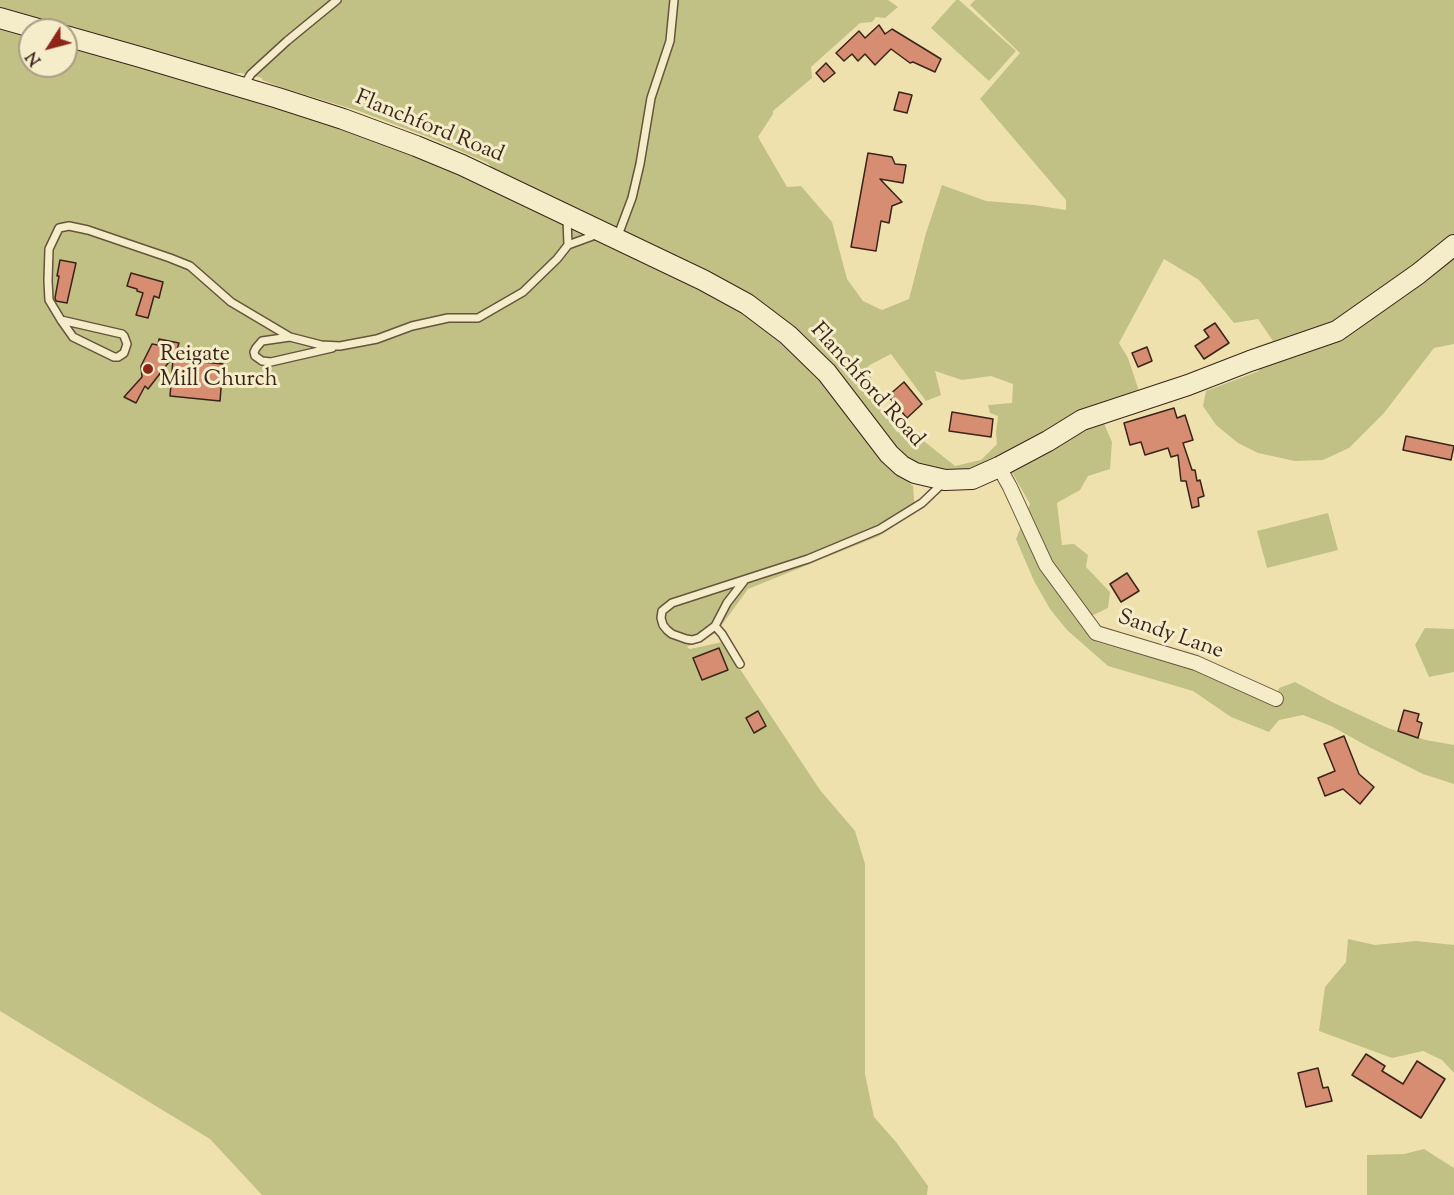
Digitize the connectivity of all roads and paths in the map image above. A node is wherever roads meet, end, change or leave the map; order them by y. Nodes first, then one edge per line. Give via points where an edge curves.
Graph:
1 (337, 0) edge
2 (674, 0) edge
3 (0, 18) edge
4 (18, 23) edge
5 (78, 39) edge
6 (243, 87) junction
7 (567, 216) junction
8 (610, 235) junction
9 (568, 245) junction
10 (1454, 245) edge
11 (61, 320) junction
12 (290, 337) junction
13 (340, 346) junction
14 (999, 467) junction
15 (945, 480) junction
16 (744, 581) junction
17 (715, 626) junction
18 (740, 664) dead end
19 (1276, 699) dead end

1 - 6 lane via 287,41
2 - 8 lane via 670,41 651,98 632,198
3 - 4 street
5 - 6 street, Flanchford Road
6 - 7 street, Flanchford Road via 416,146
7 - 8 street, Flanchford Road
7 - 9 lane
8 - 9 lane
8 - 15 street, Flanchford Road via 747,304 788,335 826,373 902,466
9 - 13 lane via 523,292 478,318 448,318
10 - 14 street, Flanchford Road via 1337,331 1082,420
11 - 11 lane via 76,339 114,357 124,353 127,344 122,334
11 - 12 lane via 50,300 49,249 59,228 69,226 190,266 231,302
12 - 13 lane
12 - 13 lane via 262,341 255,356 271,362
14 - 15 street, Flanchford Road via 972,479
14 - 19 street, Sandy Lane via 1046,565 1096,633 1196,663
15 - 16 lane via 922,502 880,529
16 - 17 lane
16 - 17 lane via 672,603 662,611 667,630 686,639 699,638
17 - 18 lane

